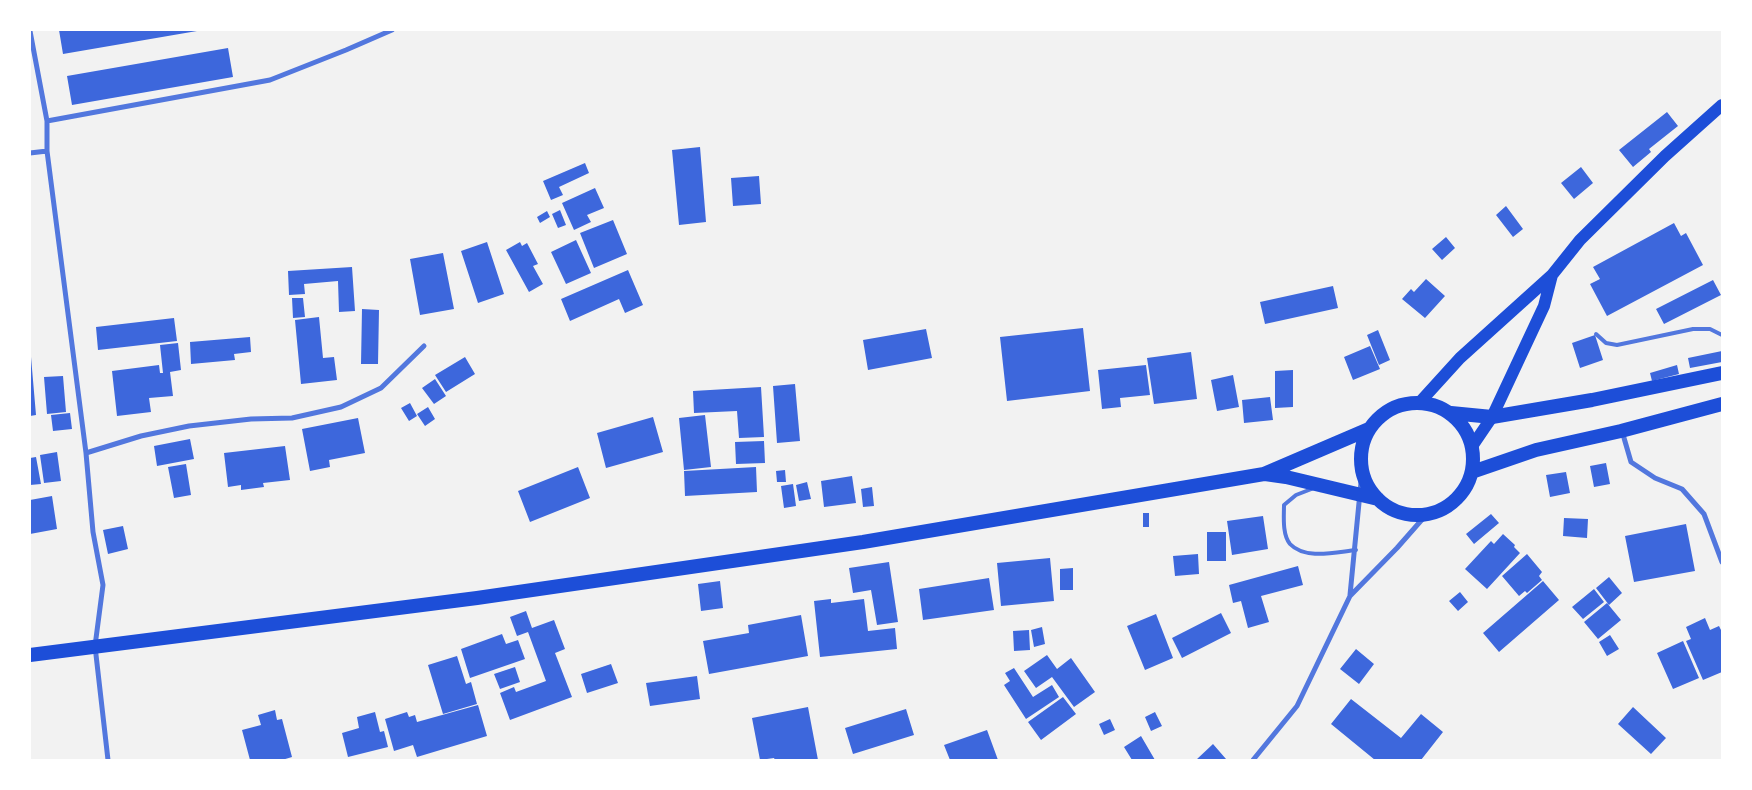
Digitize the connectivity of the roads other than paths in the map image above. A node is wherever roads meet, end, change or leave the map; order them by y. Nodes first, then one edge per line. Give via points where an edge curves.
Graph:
1 (392, 30) edge
2 (30, 31) edge
3 (1722, 105) edge
4 (47, 121) junction
5 (47, 151) junction
6 (30, 153) edge
7 (1552, 275) junction
8 (1596, 334) dead end
9 (1722, 335) edge
10 (424, 346) dead end
11 (1722, 373) edge
12 (1420, 402) junction
13 (1722, 404) edge
14 (1451, 414) junction
15 (1492, 417) junction
16 (1370, 429) junction
17 (1622, 431) junction
18 (1473, 445) junction
19 (86, 452) junction
20 (1362, 472) junction
21 (1472, 472) junction
22 (1264, 474) junction
23 (1321, 485) junction
24 (1360, 496) junction
25 (1378, 500) junction
26 (1426, 515) junction
27 (1356, 550) junction
28 (1722, 562) edge
29 (1350, 596) junction
30 (95, 646) junction
31 (30, 654) edge
32 (108, 760) edge
33 (1253, 760) edge

1 - 4 street via 270,80
2 - 4 street
3 - 7 main road via 1664,156 1580,240
4 - 5 street
5 - 6 street
5 - 19 street
7 - 12 main road via 1460,358
7 - 15 main road via 1544,306
8 - 9 lane via 1606,344 1617,345 1693,329 1710,329
10 - 19 street via 381,388 341,408 292,418 189,426
11 - 15 highway
12 - 14 highway
12 - 16 highway via 1391,409
13 - 17 highway
14 - 15 highway
14 - 18 highway via 1468,433
15 - 18 main road
16 - 20 highway via 1362,445
16 - 22 highway
17 - 21 highway via 1536,450
17 - 28 street via 1631,462 1655,478 1682,489 1704,514
18 - 21 highway
19 - 30 street via 93,532 103,585
20 - 24 street
20 - 25 highway
21 - 26 highway via 1460,496 1439,512
22 - 23 highway
22 - 30 highway via 863,542 477,598
23 - 24 highway
23 - 27 lane via 1296,495 1284,505 1284,526 1289,543 1302,552
24 - 25 highway
24 - 27 street
25 - 26 highway via 1400,513
26 - 29 street
27 - 29 street
29 - 33 street via 1297,706
30 - 31 highway
30 - 32 street

